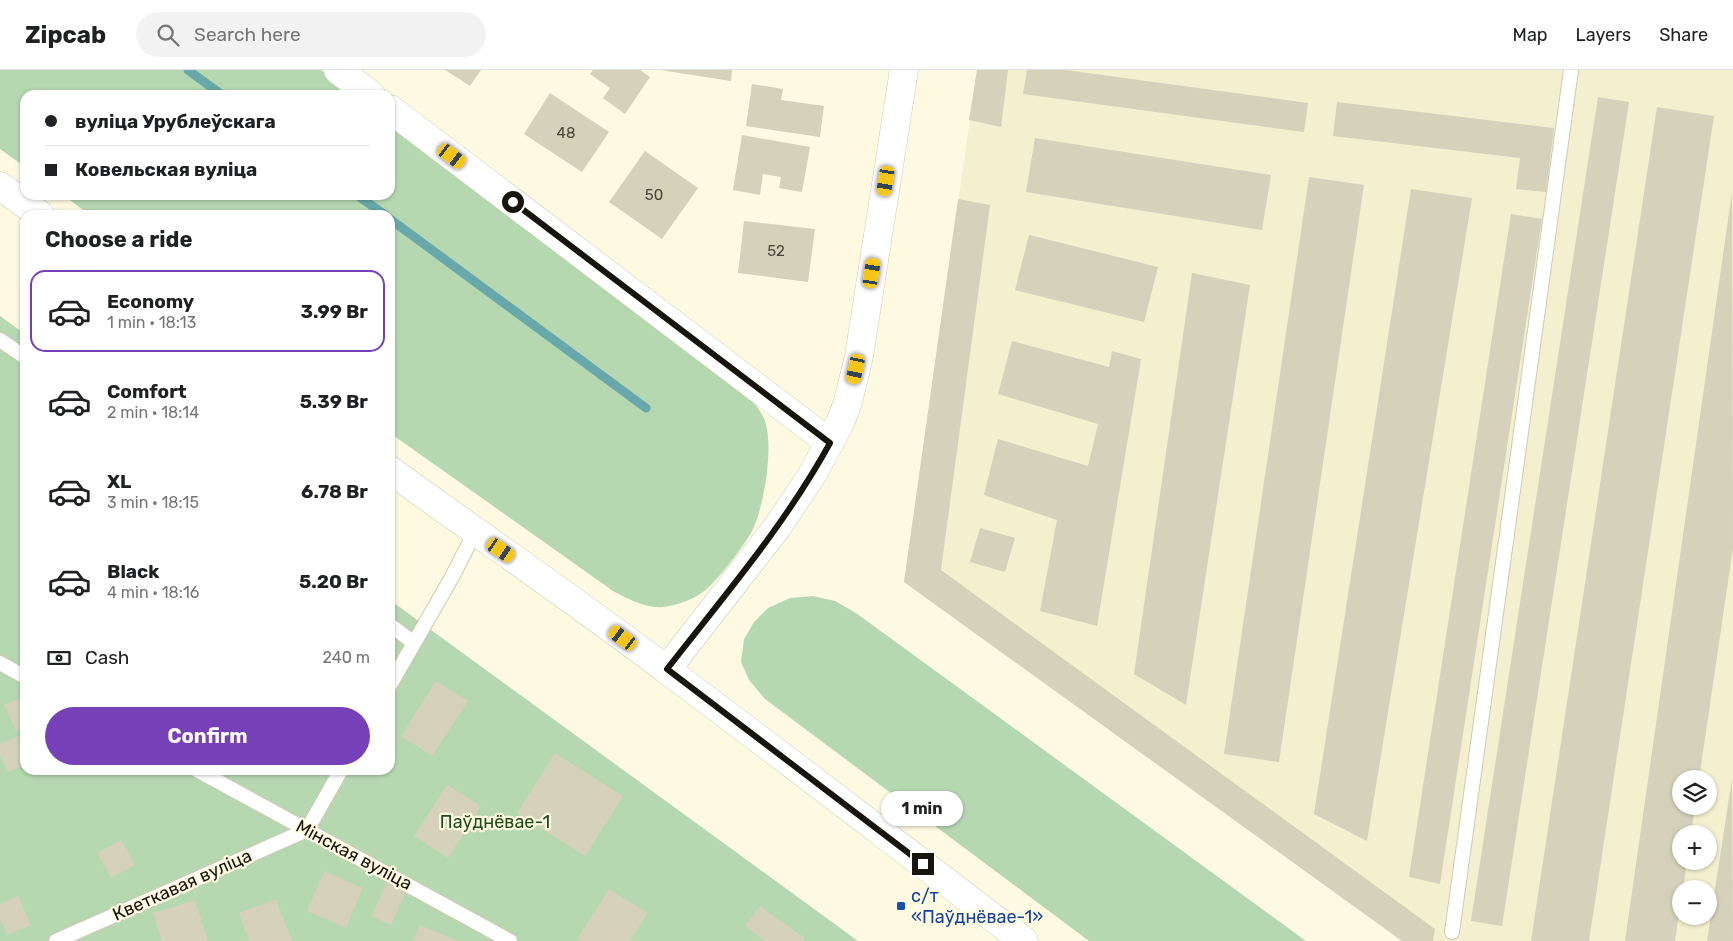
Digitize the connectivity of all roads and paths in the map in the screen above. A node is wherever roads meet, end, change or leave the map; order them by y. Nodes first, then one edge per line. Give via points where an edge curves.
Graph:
1 (338, 70) edge
2 (904, 70) edge
3 (1571, 70) edge
4 (364, 90) edge
5 (395, 113) edge
6 (0, 186) edge
7 (33, 210) edge
8 (0, 340) edge
9 (20, 354) edge
10 (830, 443) junction
11 (395, 474) edge
12 (474, 532) junction
13 (395, 629) edge
14 (414, 643) junction
15 (0, 663) edge
16 (667, 669) junction
17 (20, 674) edge
18 (395, 675) edge
19 (206, 775) edge
20 (338, 775) edge
21 (307, 830) junction
22 (1452, 932) dead end
23 (494, 936) edge
24 (56, 941) edge
25 (510, 941) edge
26 (1024, 941) edge

1 - 4 main road
2 - 10 main road via 859,356 848,402
3 - 22 lane
5 - 10 main road
6 - 7 main road
8 - 9 lane
10 - 16 main road via 778,526
11 - 12 main road
12 - 14 lane
12 - 16 main road
13 - 14 lane
14 - 18 lane
15 - 17 lane
16 - 26 main road
19 - 21 lane, Мінская вуліца
20 - 21 lane
21 - 23 lane, Мінская вуліца
21 - 24 lane, Кветкавая вуліца
23 - 25 lane, Мінская вуліца

